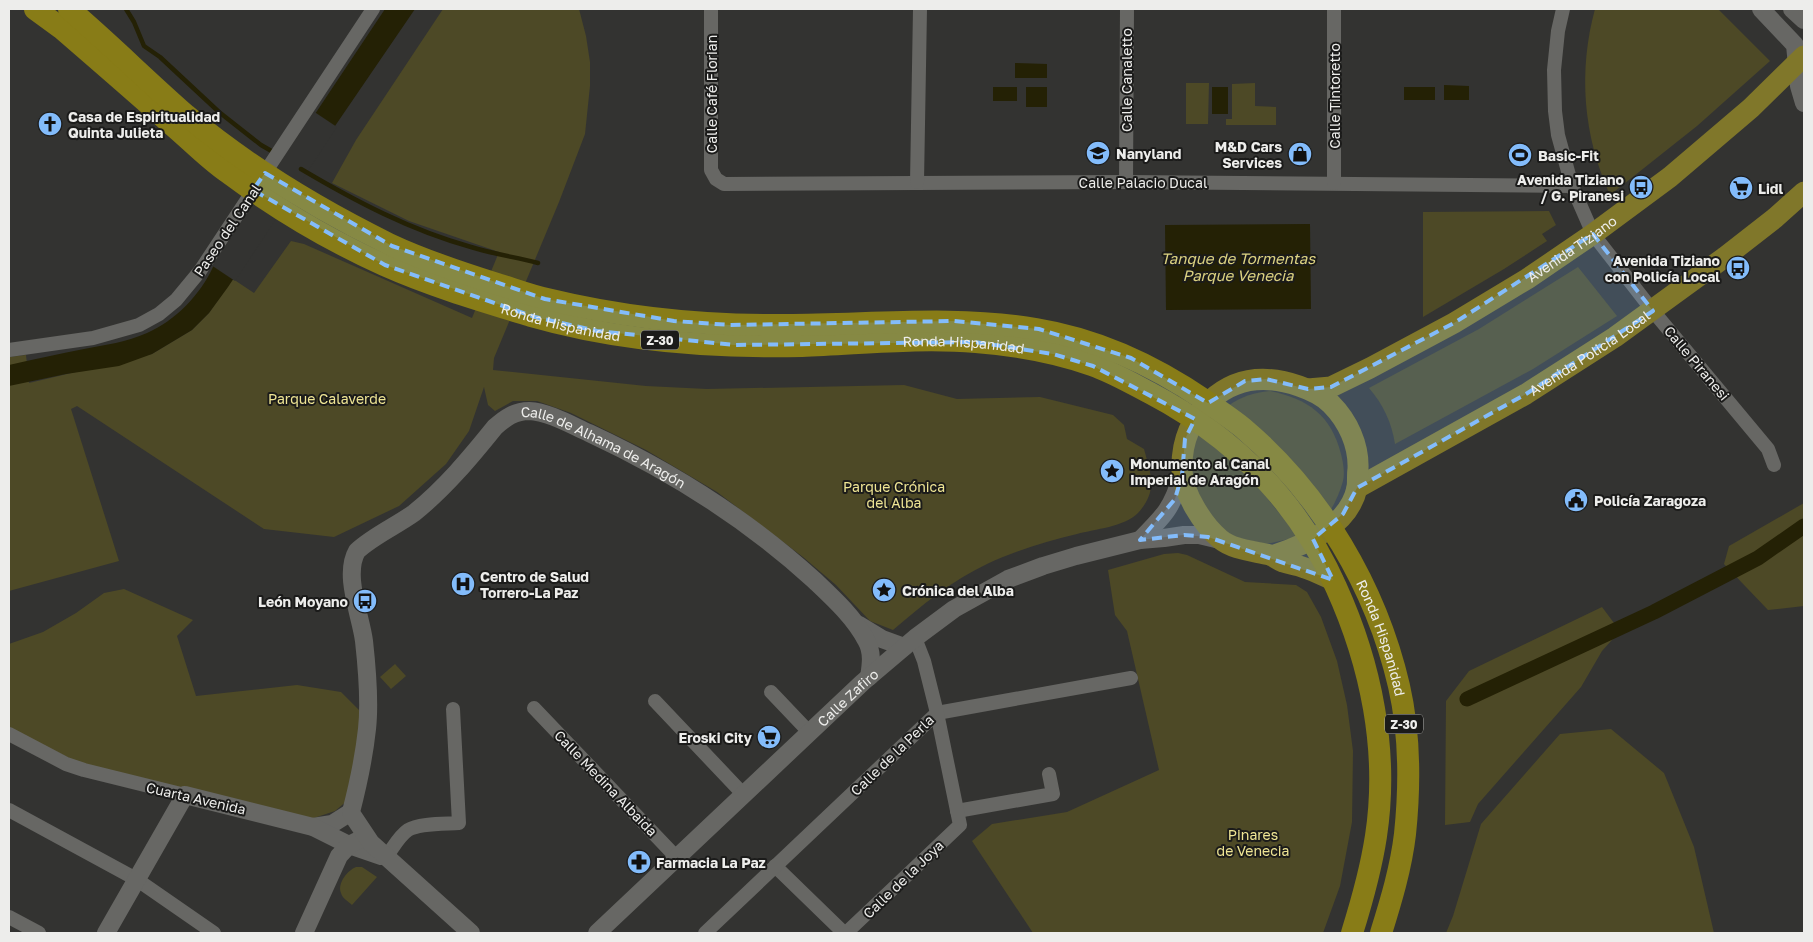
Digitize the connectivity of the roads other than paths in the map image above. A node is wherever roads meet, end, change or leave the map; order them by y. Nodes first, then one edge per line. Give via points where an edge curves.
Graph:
1 (35, 9) edge
2 (69, 9) edge
3 (374, 9) edge
4 (711, 9) edge
5 (920, 9) edge
6 (1127, 9) edge
7 (1334, 9) edge
8 (1563, 9) edge
9 (1761, 9) edge
10 (1792, 9) edge
11 (1804, 20) edge
12 (1800, 60) edge
13 (1804, 104) edge
14 (716, 179) joint
15 (918, 182) junction
16 (1126, 182) junction
17 (1334, 183) junction
18 (1572, 186) junction
19 (1804, 192) edge
20 (1593, 234) junction
21 (1653, 311) junction
22 (9, 350) edge
23 (1308, 389) junction
24 (1201, 411) junction
25 (1774, 465) dead end
26 (1182, 475) junction
27 (1357, 488) junction
28 (1321, 533) junction
29 (1140, 540) junction
30 (1220, 540) junction
31 (1272, 556) junction
32 (1333, 580) junction
33 (855, 622) junction
34 (910, 643) junction
35 (869, 677) junction
36 (1131, 678) dead end
37 (771, 692) dead end
38 (655, 701) dead end
39 (534, 708) dead end
40 (453, 709) dead end
41 (937, 713) junction
42 (810, 733) junction
43 (9, 734) edge
44 (1049, 774) dead end
45 (185, 795) junction
46 (744, 795) junction
47 (9, 810) edge
48 (958, 811) junction
49 (351, 812) junction
50 (313, 828) junction
51 (371, 843) junction
52 (349, 845) junction
53 (386, 857) junction
54 (678, 859) junction
55 (775, 866) junction
56 (136, 880) junction
57 (9, 917) edge
58 (599, 932) edge
59 (39, 933) edge
60 (106, 933) edge
61 (214, 933) edge
62 (304, 933) edge
63 (471, 933) edge
64 (705, 933) edge
65 (845, 933) edge
66 (1352, 933) edge
67 (1381, 933) edge

1 - 24 highway, Ronda Hispanidad / Z-30 via 224,171 307,224 385,265 456,292 535,317 597,331 673,342 800,346 933,340 1017,347 1094,366
2 - 24 highway, Ronda Hispanidad / Z-30 via 189,117 283,185 392,246 460,272 544,299 674,321 792,325 954,321 1039,329 1089,342 1131,358 1177,382
3 - 22 street, Paseo del Canal via 206,262 176,300 146,322 129,329 93,338
4 - 14 street, Calle Café Florian via 711,170
5 - 15 street
6 - 16 street, Calle Canaletto
7 - 17 street, Calle Tintoretto
8 - 18 street, Calle Piranesi via 1554,90 1558,135
9 - 12 street via 1792,41
10 - 11 street
12 - 13 street via 1800,93
12 - 20 main road, Avenida Tiziano via 1772,90 1723,133
14 - 15 street, Calle Palacio Ducal via 724,184 738,185
15 - 16 street, Calle Palacio Ducal
16 - 17 street, Calle Palacio Ducal
17 - 18 street, Calle Palacio Ducal
18 - 20 street, Calle Piranesi
19 - 21 main road, Avenida Policía Local
20 - 21 street, Calle Piranesi
20 - 23 main road, Avenida Tiziano via 1527,279 1412,346 1331,386
21 - 25 street, Calle Piranesi via 1768,449
21 - 27 main road, Avenida Policía Local via 1526,394
23 - 24 main road, Ronda Hispanidad via 1266,379 1245,380 1217,394
23 - 27 main road, Ronda Hispanidad via 1331,404 1352,435 1358,460
24 - 26 main road, Ronda Hispanidad via 1185,439
24 - 28 highway, Ronda Hispanidad / Z-30 via 1246,430 1285,469 1315,505
26 - 29 street via 1168,510
26 - 30 main road, Ronda Hispanidad via 1195,509
27 - 28 main road, Ronda Hispanidad via 1347,509
28 - 31 main road, Ronda Hispanidad via 1298,547
28 - 32 highway, Ronda Hispanidad / Z-30
28 - 67 highway, Ronda Hispanidad / Z-30 via 1359,573 1384,635 1399,688 1406,734 1408,789 1404,836 1392,898
29 - 30 street, Calle Zafiro via 1184,535
29 - 34 street, Calle Zafiro via 1057,561 1008,579 954,609
30 - 31 main road, Ronda Hispanidad
31 - 32 main road, Ronda Hispanidad
32 - 66 highway, Ronda Hispanidad / Z-30 via 1360,648 1379,739 1380,790 1376,835 1365,891
33 - 34 street, Calle de Alhama de Aragón via 875,636
33 - 35 street, Calle de Alhama de Aragón via 870,647
33 - 49 street, Calle de Alhama de Aragón via 801,568 764,538 674,478 565,423 536,412 520,412 495,427 430,499 355,554 352,574 364,641 367,728
34 - 35 street, Calle Zafiro
34 - 41 street via 924,661
35 - 42 street, Calle Zafiro
36 - 41 street, Calle de la Perla
37 - 42 street
38 - 46 street
39 - 54 street, Calle Medina Albaida
40 - 53 street via 459,823 410,828
41 - 48 street
41 - 55 street, Calle de la Perla
42 - 46 street, Calle Zafiro
43 - 45 street, Cuarta Avenida via 66,764
44 - 48 street via 1053,794
45 - 50 street, Cuarta Avenida
45 - 56 street
46 - 54 street, Calle Zafiro
47 - 56 street
48 - 65 street, Calle de la Joya via 960,825
49 - 50 street via 332,824
49 - 51 street, Cuarta Avenida
50 - 52 street, Cuarta Avenida
51 - 52 street via 361,840
51 - 53 street, Cuarta Avenida
52 - 53 street, Cuarta Avenida
52 - 62 street via 339,856
53 - 63 street, Cuarta Avenida
54 - 58 street, Calle Zafiro
55 - 64 street, Calle de la Perla
55 - 65 street
56 - 60 street
56 - 61 street
57 - 59 street

